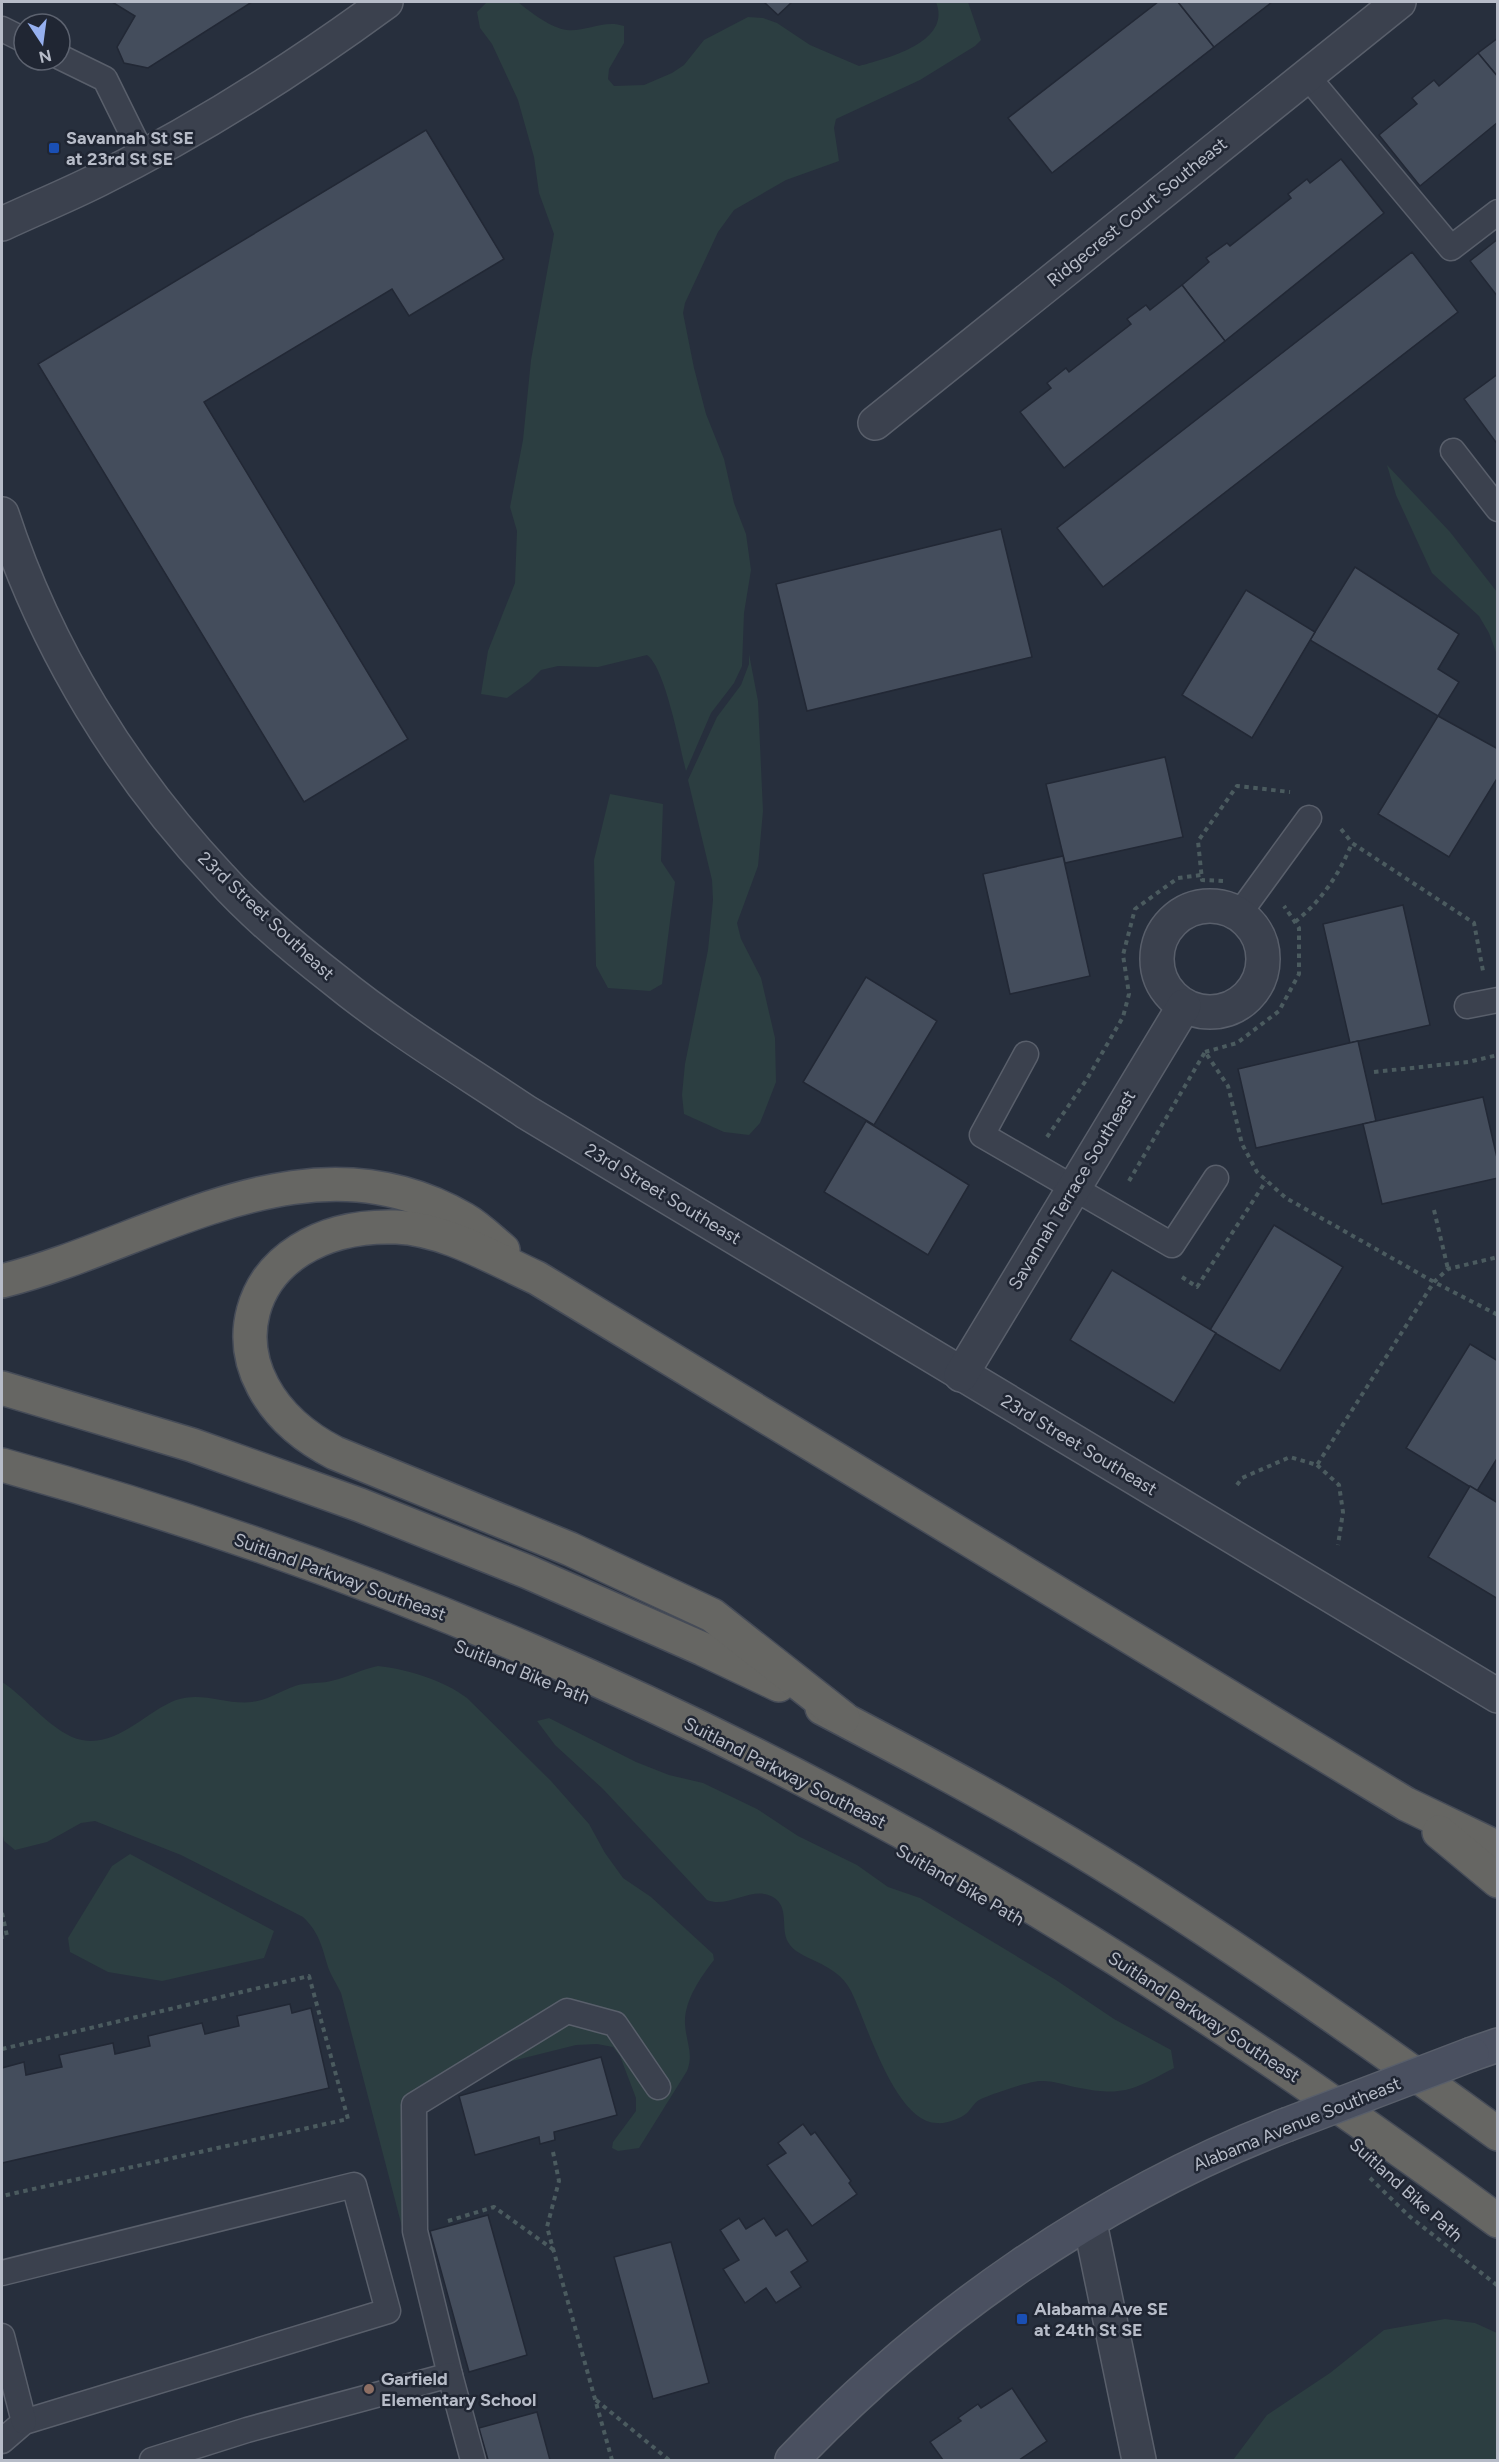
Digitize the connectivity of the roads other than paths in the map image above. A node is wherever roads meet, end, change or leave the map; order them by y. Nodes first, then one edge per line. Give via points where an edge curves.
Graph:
1 (386, 2) edge
2 (1400, 2) edge
3 (72, 63) edge
4 (1307, 76) junction
5 (143, 156) junction
6 (1497, 212) edge
7 (2, 224) edge
8 (875, 423) dead end
9 (1453, 451) dead end
10 (1497, 510) edge
11 (2, 514) edge
12 (1309, 818) dead end
13 (1239, 914) junction
14 (1184, 1006) junction
15 (1026, 1054) dead end
16 (1215, 1178) dead end
17 (1074, 1188) junction
18 (537, 1278) junction
19 (2, 1281) edge
20 (961, 1375) junction
21 (2, 1388) edge
22 (2, 1465) edge
23 (1497, 1696) edge
24 (843, 1718) junction
25 (1406, 1804) junction
26 (1497, 1848) edge
27 (1497, 1881) edge
28 (1484, 2050) edge
29 (658, 2087) dead end
30 (1497, 2134) edge
31 (1495, 2220) edge
32 (1090, 2223) junction
33 (2, 2273) edge
34 (2, 2336) edge
35 (450, 2375) junction
36 (24, 2422) junction
37 (2, 2441) edge
38 (152, 2460) edge
39 (473, 2460) edge
40 (792, 2460) edge
41 (1139, 2460) edge

1 - 5 street via 289,68
2 - 4 street, Ridgecrest Court Southeast
3 - 5 lane via 105,79
4 - 6 lane via 1451,248
4 - 8 street, Ridgecrest Court Southeast
5 - 7 street
9 - 10 lane
11 - 20 street, 23rd Street Southeast via 36,605 63,659 134,771 221,879 288,941 386,1018 526,1112
12 - 13 lane
13 - 14 street via 1260,939 1264,956 1256,988 1230,1009 1214,1013
13 - 14 street via 1206,906 1190,910 1165,931 1156,963 1160,979 1169,994
14 - 17 street, Savannah Terrace Southeast
15 - 17 lane via 982,1135
16 - 17 lane via 1172,1245
17 - 20 street, Savannah Terrace Southeast
18 - 19 highway via 466,1220 437,1205 383,1189 326,1185 244,1196
18 - 24 highway via 455,1241 417,1229 373,1228 330,1236 310,1243 279,1264 260,1295 250,1334 258,1375 279,1410 314,1442 570,1549 712,1615
18 - 25 highway
20 - 23 street, 23rd Street Southeast
21 - 24 highway via 192,1445 444,1537 703,1649
22 - 31 highway, Suitland Parkway Southeast via 134,1504 418,1604 566,1666 784,1771 1021,1900 1173,1994 1344,2110
24 - 30 highway via 1125,1878 1355,2030
25 - 26 highway
25 - 27 highway
28 - 32 main road, Alabama Avenue Southeast, bridge via 1246,2141 1169,2177
29 - 35 lane via 615,2024 567,2011 414,2106 416,2231
32 - 40 main road, Alabama Avenue Southeast via 1049,2246 936,2328 854,2398
32 - 41 street
33 - 36 lane via 354,2185 388,2312
34 - 36 lane
35 - 38 lane
35 - 39 lane
36 - 37 lane

